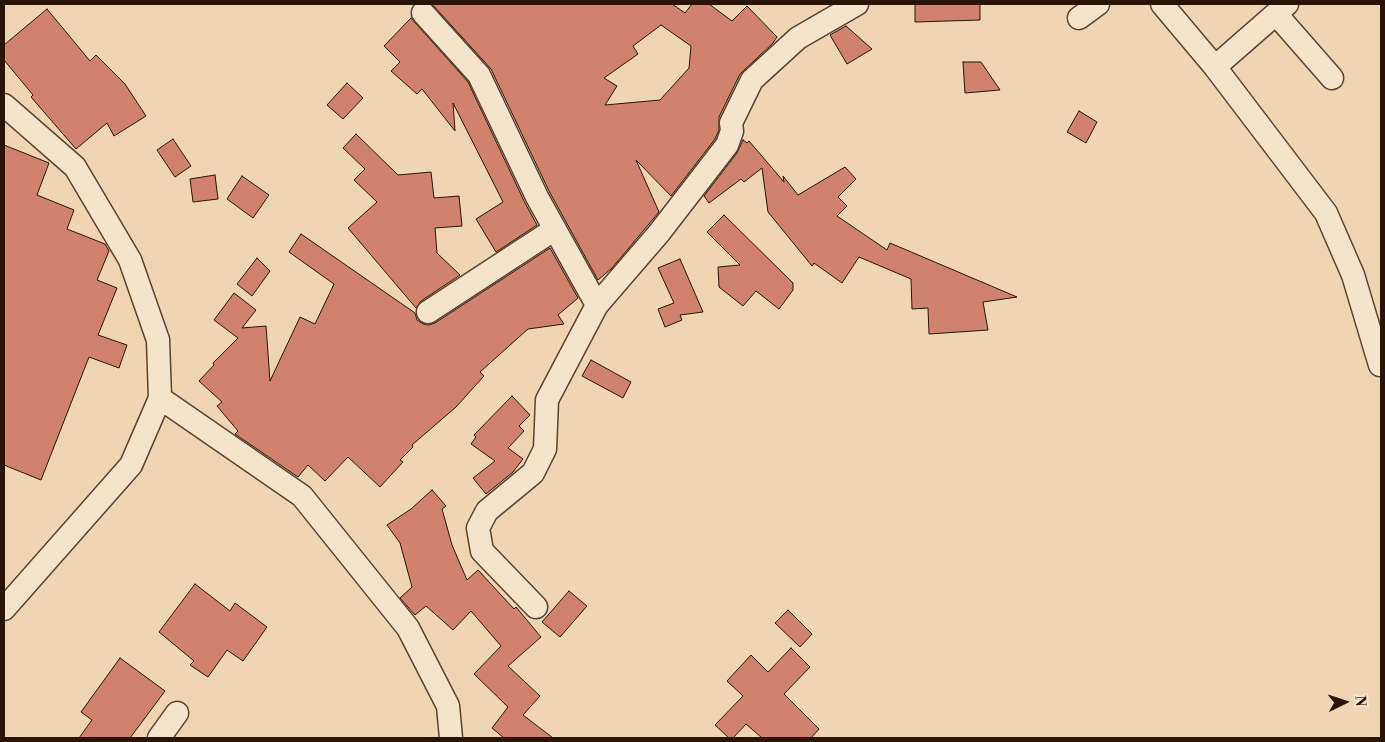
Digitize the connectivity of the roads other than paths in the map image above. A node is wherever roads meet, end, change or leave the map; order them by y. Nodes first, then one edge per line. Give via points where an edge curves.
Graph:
1 (857, 4) edge
2 (1098, 4) edge
3 (1162, 4) edge
4 (1282, 9) edge
5 (423, 13) dead end
6 (1079, 18) dead end
7 (1214, 67) junction
8 (1332, 78) dead end
9 (4, 105) edge
10 (555, 230) junction
11 (597, 305) junction
12 (428, 312) dead end
13 (1380, 365) dead end
14 (160, 398) junction
15 (536, 607) dead end
16 (4, 609) edge
17 (177, 713) dead end
18 (159, 738) edge
19 (451, 738) edge

1 - 11 street via 798,38 752,80 731,123 732,131 726,145 659,233
2 - 6 street
3 - 7 street
4 - 7 street
4 - 8 street
5 - 10 street via 479,75
7 - 13 street via 1326,213 1353,275
9 - 14 street via 75,167 130,260 158,340
10 - 11 street
10 - 12 street
11 - 15 street via 547,400 545,449 533,473 487,510 478,528 482,551
14 - 16 street via 131,465
14 - 19 street via 302,496 408,628 448,706
17 - 18 street

